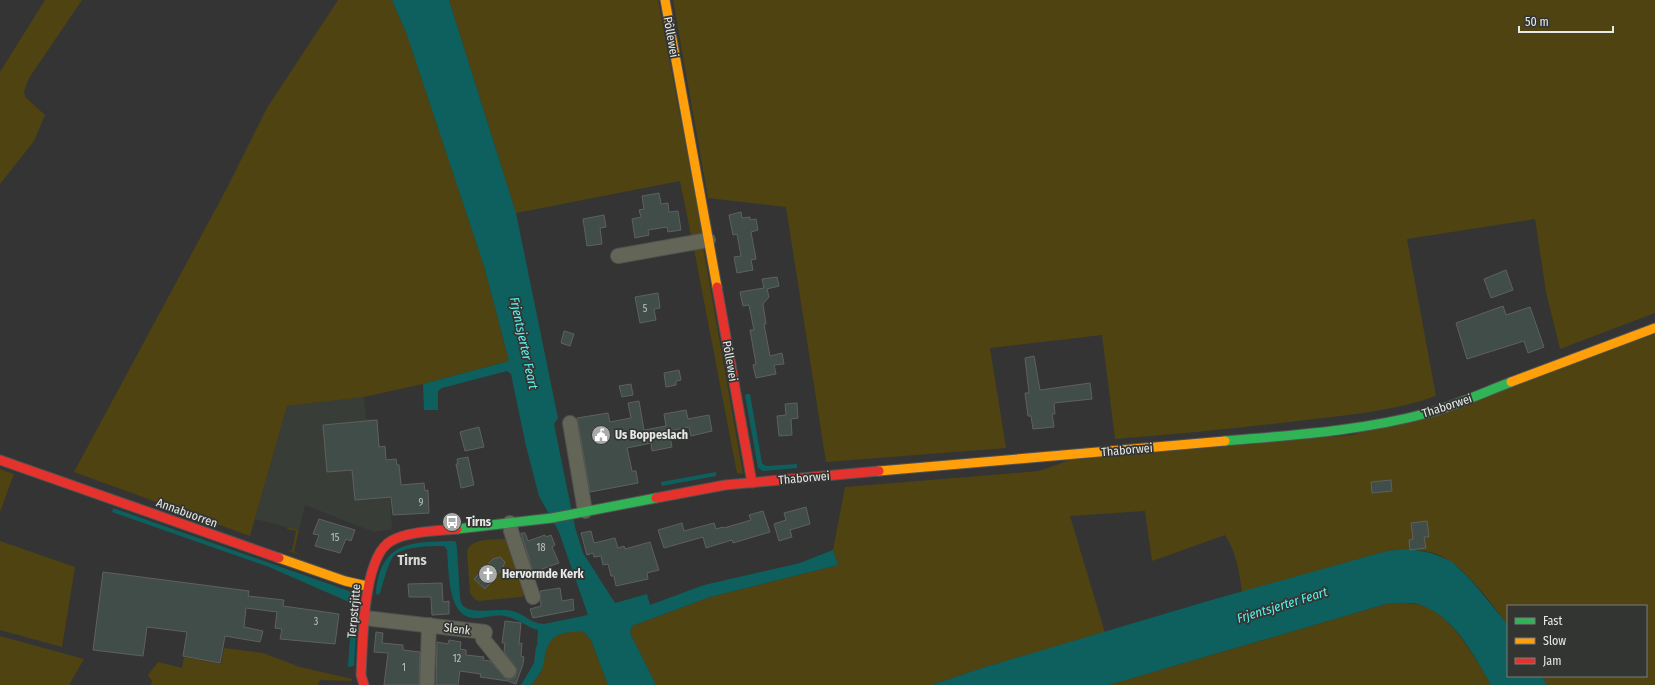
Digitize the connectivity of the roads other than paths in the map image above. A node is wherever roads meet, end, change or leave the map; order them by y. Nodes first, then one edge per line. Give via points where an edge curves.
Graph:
1 (665, 0) edge
2 (708, 240) junction
3 (618, 256) dead end
4 (1655, 328) edge
5 (570, 423) dead end
6 (0, 460) edge
7 (752, 483) junction
8 (579, 512) junction
9 (552, 518) joint
10 (510, 523) junction
11 (367, 586) junction
12 (533, 597) dead end
13 (365, 618) junction
14 (430, 626) junction
15 (509, 671) dead end
16 (364, 685) edge
17 (427, 685) edge

1 - 2 street, Pôllewei
2 - 3 street
2 - 7 street, Pôllewei
4 - 7 street, Thaborwei via 1429,413 1373,425 1275,437
5 - 8 street
6 - 11 street, Annabuorren via 345,581
7 - 8 street, Thaborwei via 673,494
8 - 9 street, Thaborwei
9 - 10 street, Terpstrjitte
10 - 11 street, Terpstrjitte via 399,537 384,546 372,568
10 - 12 street
11 - 13 street, Terpstrjitte
13 - 14 street, Slenk
13 - 16 street, Terpstrjitte via 361,675
14 - 15 street, Slenk via 485,632 483,639
14 - 17 street, Slenk

